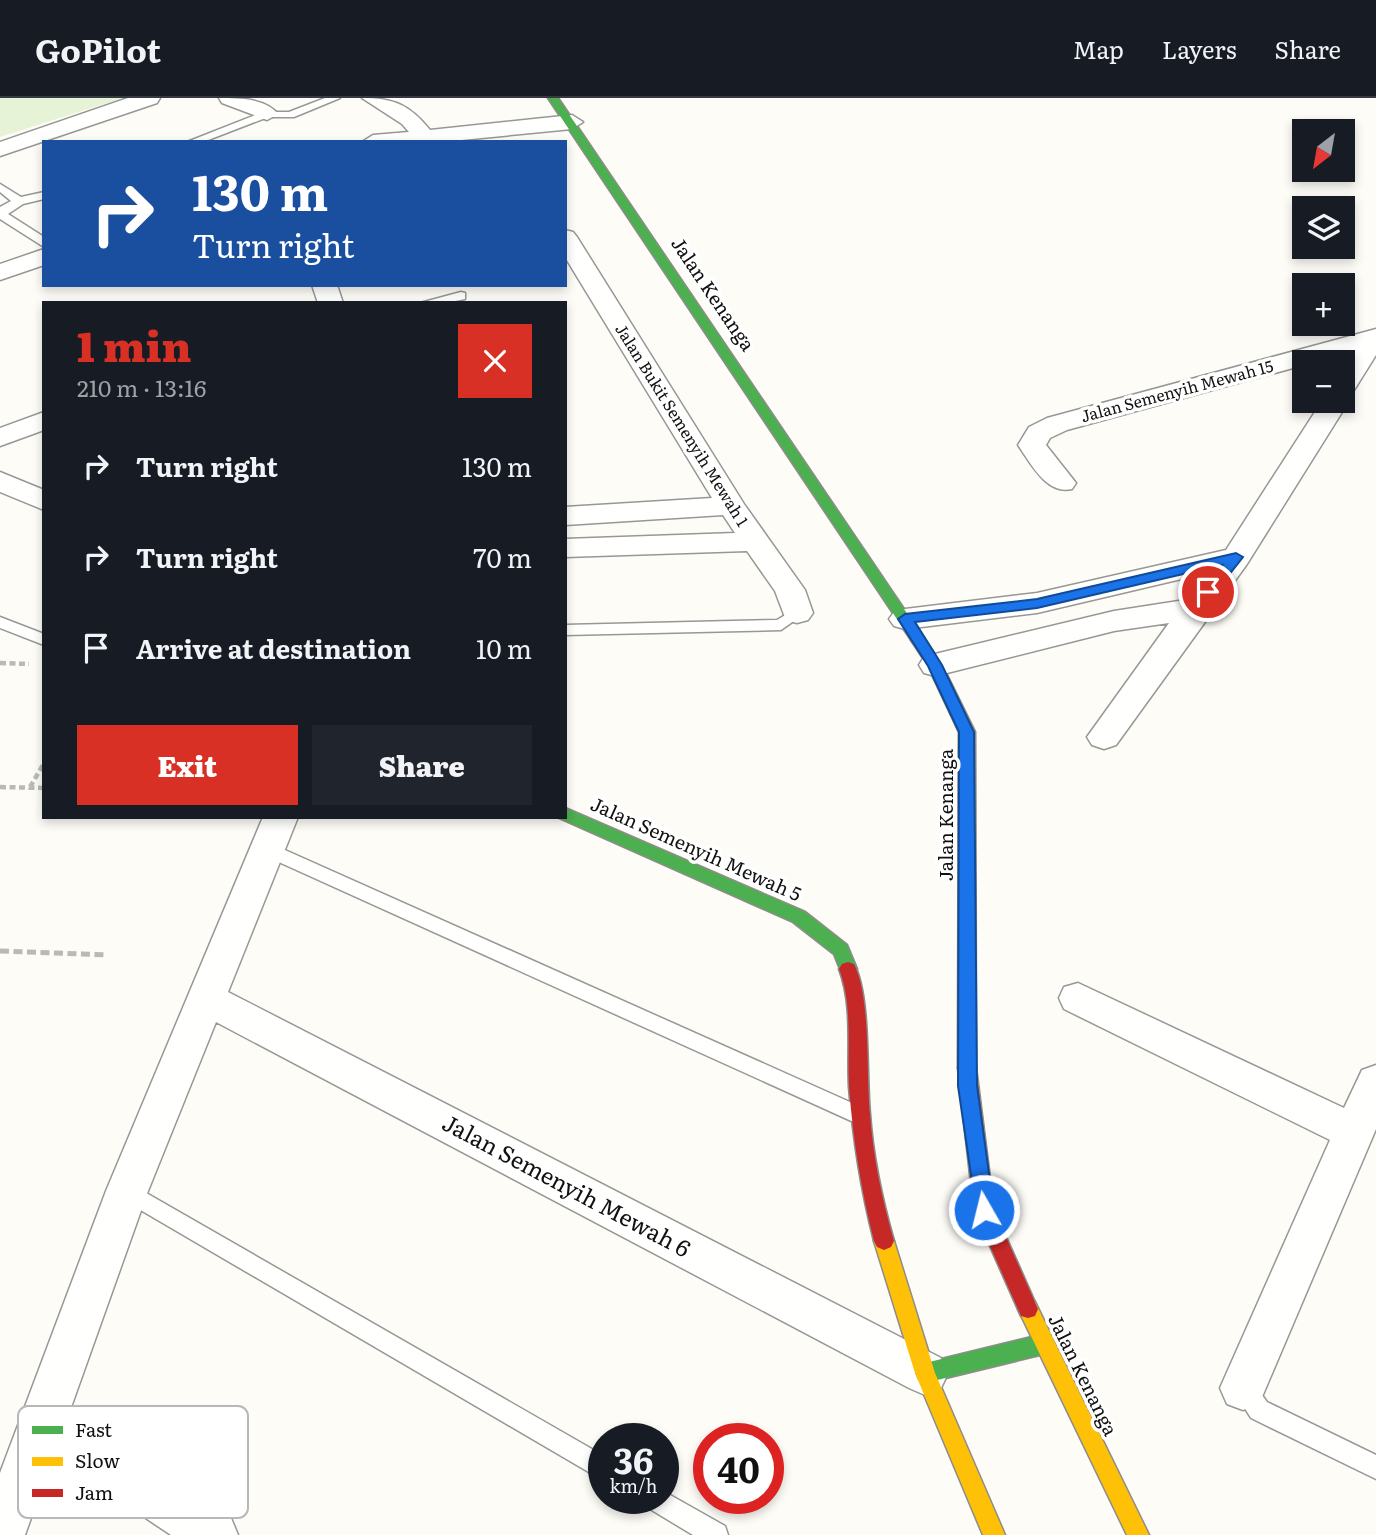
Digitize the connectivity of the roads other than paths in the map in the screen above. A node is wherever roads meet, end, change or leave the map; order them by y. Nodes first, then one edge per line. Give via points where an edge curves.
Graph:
1 (149, 98) edge
2 (230, 98) edge
3 (335, 98) edge
4 (373, 98) edge
5 (553, 98) edge
6 (267, 114) junction
7 (572, 122) junction
8 (505, 133) edge
9 (424, 136) junction
10 (197, 140) edge
11 (390, 140) edge
12 (0, 149) edge
13 (0, 187) edge
14 (42, 195) edge
15 (19, 201) junction
16 (567, 240) edge
17 (42, 242) edge
18 (42, 258) edge
19 (0, 273) edge
20 (460, 295) edge
21 (434, 301) edge
22 (1374, 337) edge
23 (1355, 367) edge
24 (1327, 413) edge
25 (42, 421) edge
26 (0, 438) edge
27 (0, 481) edge
28 (1062, 483) dead end
29 (42, 500) edge
30 (731, 506) junction
31 (567, 513) edge
32 (755, 541) junction
33 (567, 548) edge
34 (1236, 557) junction
35 (1195, 609) junction
36 (797, 613) joint
37 (905, 619) junction
38 (0, 622) edge
39 (567, 629) edge
40 (42, 639) edge
41 (935, 665) junction
42 (1104, 737) dead end
43 (567, 815) edge
44 (274, 833) edge
45 (1078, 998) dead end
46 (208, 999) junction
47 (1376, 1082) edge
48 (859, 1114) junction
49 (1353, 1132) junction
50 (127, 1191) junction
51 (1044, 1344) junction
52 (925, 1373) junction
53 (1243, 1388) joint
54 (50, 1406) edge
55 (588, 1460) edge
56 (1376, 1467) edge
57 (18, 1491) edge
58 (679, 1513) edge
59 (188, 1518) edge
60 (1, 1535) edge
61 (214, 1535) edge
62 (716, 1535) edge
63 (994, 1535) edge
64 (1138, 1535) edge

1 - 12 street
2 - 6 street
3 - 6 lane via 290,115
4 - 9 street via 410,119
5 - 7 street, Jalan Kenanga
6 - 10 lane
7 - 8 street
7 - 37 street, Jalan Kenanga
8 - 9 street
9 - 11 street
13 - 15 lane
14 - 15 lane
15 - 17 lane via 2,215
16 - 30 street, Jalan Bukit Semenyih Mewah 1
18 - 19 street
20 - 21 lane
22 - 23 street
22 - 28 street, Jalan Semenyih Mewah 15 via 1058,424 1039,433 1032,445
24 - 34 street
25 - 26 street
27 - 29 street
30 - 31 street
30 - 32 street, Jalan Bukit Semenyih Mewah 1
32 - 33 street
32 - 36 street, Jalan Bukit Semenyih Mewah 1 via 790,590
34 - 35 street
34 - 37 street via 1037,603
35 - 41 street via 1114,621
35 - 42 street
36 - 39 lane via 781,625
37 - 41 street, Jalan Kenanga
38 - 40 lane
41 - 51 street, Jalan Kenanga via 967,732 967,1086 984,1210
43 - 48 street, Jalan Semenyih Mewah 5 via 799,917 841,950 855,987
44 - 46 street
44 - 48 lane
45 - 49 street
46 - 50 street
46 - 52 street, Jalan Semenyih Mewah 6
47 - 49 street
48 - 52 street via 869,1193
49 - 53 street
50 - 54 street
50 - 55 lane
51 - 52 street
51 - 64 street, Jalan Kenanga
52 - 63 street
53 - 56 lane via 1259,1410
57 - 60 street
58 - 62 lane
59 - 61 street

